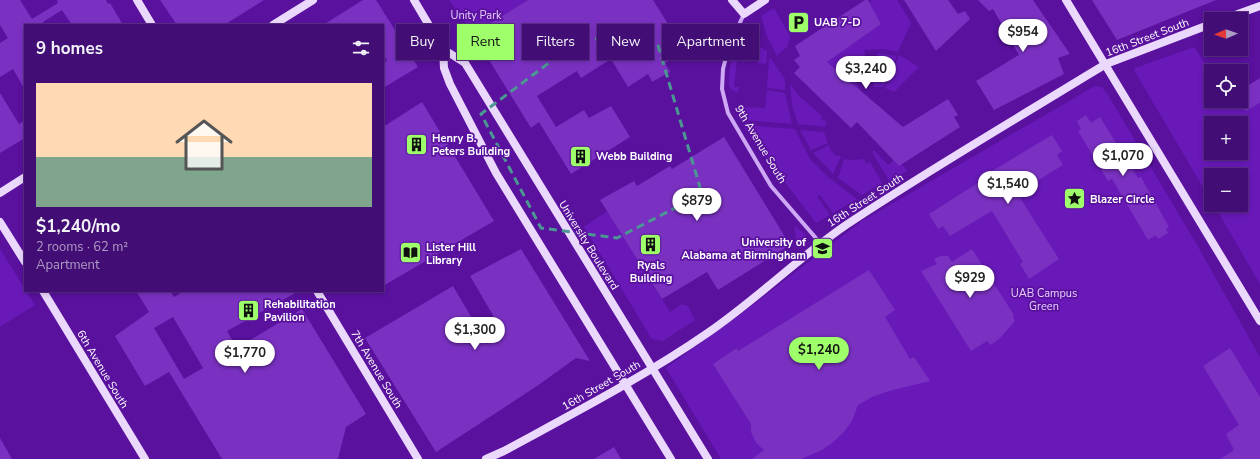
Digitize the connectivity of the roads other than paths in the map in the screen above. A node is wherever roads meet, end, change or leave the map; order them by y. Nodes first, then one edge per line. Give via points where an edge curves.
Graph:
1 (137, 0) edge
2 (313, 0) edge
3 (414, 0) edge
4 (732, 0) edge
5 (765, 0) edge
6 (1066, 0) edge
7 (1260, 6) edge
8 (1243, 12) edge
9 (744, 14) junction
10 (151, 24) edge
11 (274, 24) edge
12 (428, 24) edge
13 (1204, 27) edge
14 (449, 53) edge
15 (444, 60) edge
16 (1106, 64) junction
17 (24, 178) edge
18 (0, 192) edge
19 (0, 222) edge
20 (821, 244) junction
21 (24, 260) edge
22 (44, 292) edge
23 (318, 292) edge
24 (1260, 321) edge
25 (652, 368) junction
26 (626, 385) junction
27 (145, 459) edge
28 (418, 459) edge
29 (486, 459) edge
30 (671, 459) edge
31 (708, 459) edge

1 - 10 street
2 - 11 street
3 - 12 street, University Boulevard
4 - 9 street
5 - 9 street
6 - 16 street
7 - 8 street
9 - 20 street, 9th Avenue South via 729,46 723,69 722,89 728,113 771,186
13 - 16 street, 16th Street South
14 - 25 street, University Boulevard via 465,64
15 - 26 street, University Boulevard via 450,84 496,173
16 - 20 street, 16th Street South via 876,205
16 - 24 street
17 - 18 street
19 - 21 street
20 - 25 street, 16th Street South via 709,332
22 - 27 street, 6th Avenue South
23 - 28 street, 7th Avenue South
25 - 26 street, 16th Street South
25 - 31 street, University Boulevard
26 - 29 street, 16th Street South
26 - 30 street, University Boulevard

